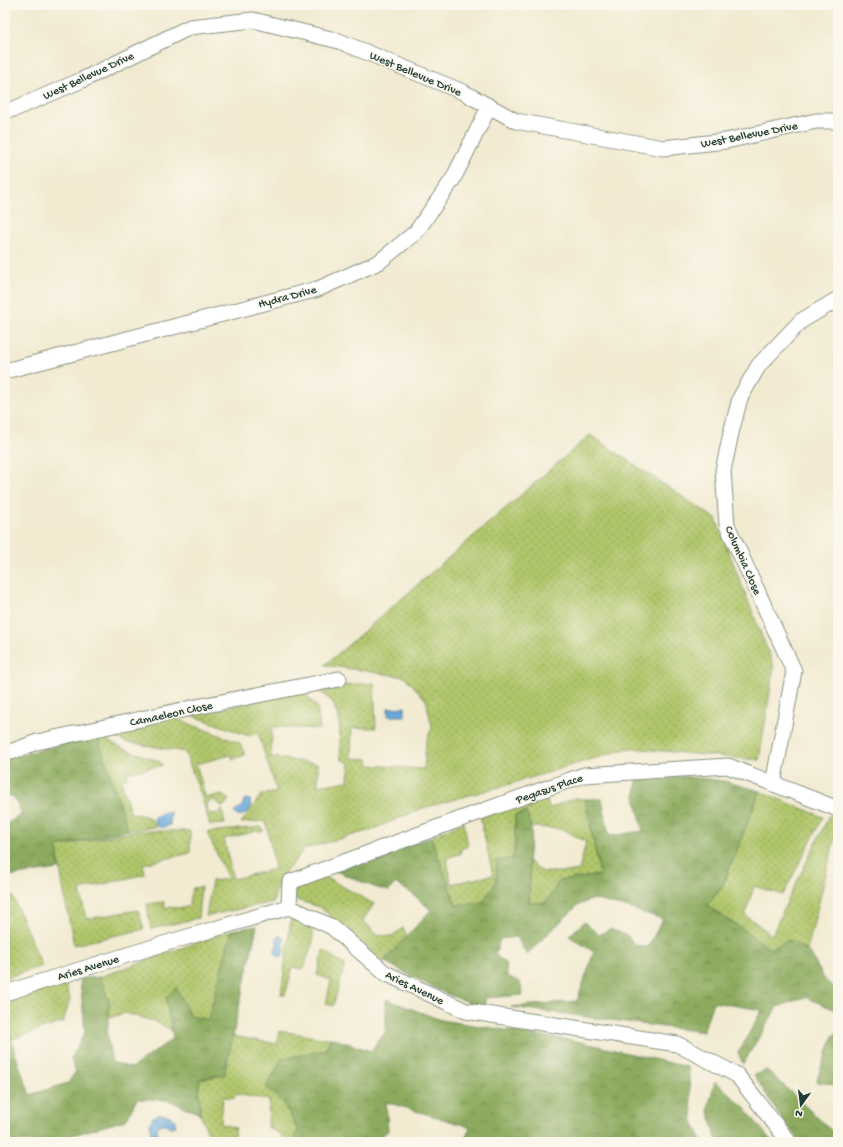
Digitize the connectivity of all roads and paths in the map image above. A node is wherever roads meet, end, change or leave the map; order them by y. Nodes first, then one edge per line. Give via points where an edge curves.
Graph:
1 (489, 107) junction
2 (5, 110) edge
3 (838, 121) edge
4 (838, 300) edge
5 (5, 371) edge
6 (338, 679) dead end
7 (5, 754) edge
8 (773, 784) junction
9 (838, 809) edge
10 (289, 907) junction
11 (5, 992) edge
12 (789, 1142) edge

1 - 2 street, West Bellevue Drive via 463,92 339,40 253,20 190,27 82,80 14,109
1 - 3 street, West Bellevue Drive via 516,121 663,148 726,141 816,121
1 - 5 street, Hydra Drive via 453,179 416,232 379,262 318,289
4 - 8 street, Columbia Close via 801,321 759,365 740,398 723,471 727,525 794,671
6 - 7 street, Camaeleon Close via 44,740
8 - 9 street, Pegasus Place
8 - 10 street, Pegasus Place via 728,766 584,775 290,882
10 - 11 street, Aries Avenue
10 - 12 street, Aries Avenue via 332,927 385,973 466,1011 678,1044 737,1074

